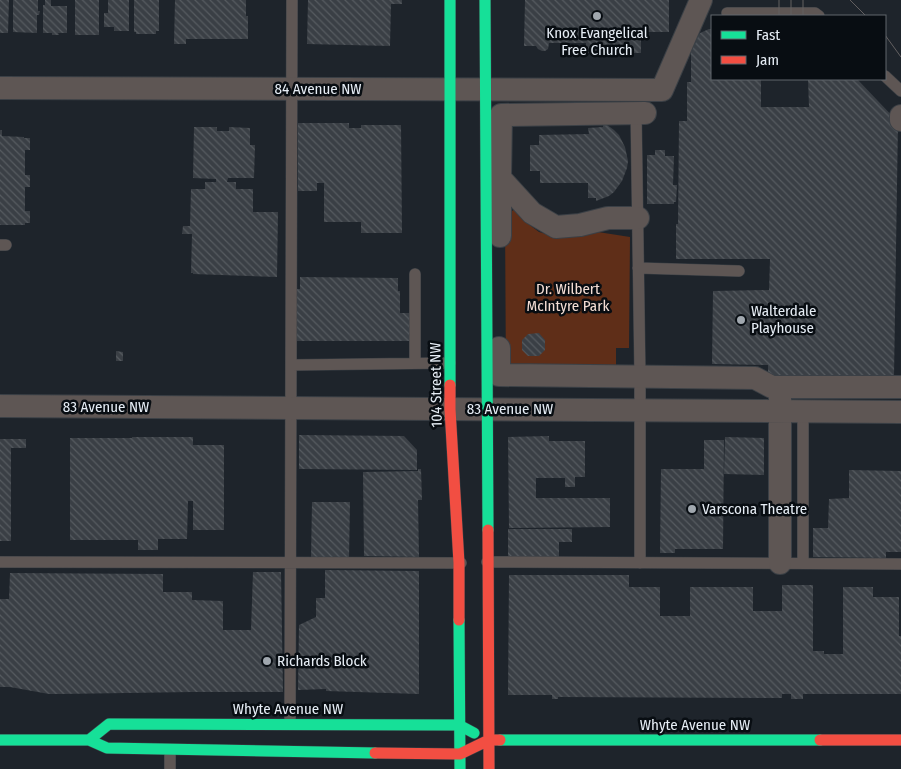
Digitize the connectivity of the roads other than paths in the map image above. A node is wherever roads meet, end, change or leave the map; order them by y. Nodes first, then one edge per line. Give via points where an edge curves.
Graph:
1 (292, 0) edge
2 (450, 0) edge
3 (485, 0) edge
4 (701, 0) edge
5 (727, 13) dead end
6 (818, 15) edge
7 (886, 77) edge
8 (0, 88) edge
9 (292, 89) junction
10 (449, 90) junction
11 (486, 90) junction
12 (636, 90) junction
13 (901, 91) edge
14 (641, 113) junction
15 (901, 116) edge
16 (901, 120) edge
17 (500, 178) junction
18 (638, 218) junction
19 (638, 268) junction
20 (739, 271) dead end
21 (415, 274) dead end
22 (450, 363) junction
23 (415, 364) junction
24 (291, 365) junction
25 (640, 377) junction
26 (780, 387) junction
27 (901, 387) edge
28 (0, 406) edge
29 (291, 408) junction
30 (450, 409) junction
31 (486, 410) junction
32 (640, 410) junction
33 (780, 411) junction
34 (804, 411) junction
35 (901, 412) edge
36 (0, 562) edge
37 (290, 562) junction
38 (473, 562) junction
39 (640, 563) junction
40 (780, 563) junction
41 (804, 563) junction
42 (901, 564) edge
43 (290, 724) junction
44 (459, 725) junction
45 (0, 740) edge
46 (89, 740) junction
47 (489, 740) junction
48 (901, 740) edge
49 (170, 750) junction
50 (460, 754) junction
51 (170, 769) edge
52 (460, 769) edge
53 (489, 769) edge

1 - 9 lane
2 - 10 main road, 104 Street NW
3 - 11 main road, 104 Street NW
4 - 12 street, 84 Avenue NW via 662,90
5 - 6 lane
7 - 13 lane
8 - 9 street, 84 Avenue NW
9 - 10 street, 84 Avenue NW
9 - 24 lane
10 - 11 street, 84 Avenue NW
10 - 22 main road, 104 Street NW
11 - 12 street, 84 Avenue NW
11 - 31 main road, 104 Street NW
12 - 14 lane
14 - 17 street via 501,115
14 - 18 lane
15 - 16 street
17 - 18 street via 532,214 556,226 580,225 608,218
17 - 25 street via 499,375
18 - 19 lane
19 - 20 lane
19 - 25 lane
21 - 23 lane
22 - 23 lane
22 - 30 main road, 104 Street NW
23 - 24 lane
24 - 29 lane
25 - 26 street via 755,378
25 - 32 lane
26 - 27 street
26 - 33 street
28 - 29 street, 83 Avenue NW
29 - 30 street, 83 Avenue NW
29 - 37 lane
30 - 31 street, 83 Avenue NW
30 - 38 main road, 104 Street NW
31 - 32 street, 83 Avenue NW
31 - 38 main road, 104 Street NW
32 - 33 street, 83 Avenue NW
32 - 39 lane
33 - 34 street, 83 Avenue NW
33 - 40 street
34 - 35 street, 83 Avenue NW
34 - 41 lane
36 - 37 lane
37 - 38 lane
37 - 43 lane
38 - 39 lane
38 - 44 main road, 104 Street NW
38 - 47 main road, 104 Street NW
39 - 40 lane
40 - 41 lane
41 - 42 lane
43 - 44 main road, Whyte Avenue NW
43 - 46 main road, Whyte Avenue NW via 109,724
44 - 47 main road, Whyte Avenue NW
44 - 50 main road, 104 Street NW
45 - 46 main road, Whyte Avenue NW
46 - 49 main road, Whyte Avenue NW via 108,748
47 - 48 main road, Whyte Avenue NW
47 - 50 main road, Whyte Avenue NW
47 - 53 main road, 104 Street NW
49 - 50 main road, Whyte Avenue NW via 290,756
49 - 51 lane
50 - 52 main road, 104 Street NW

